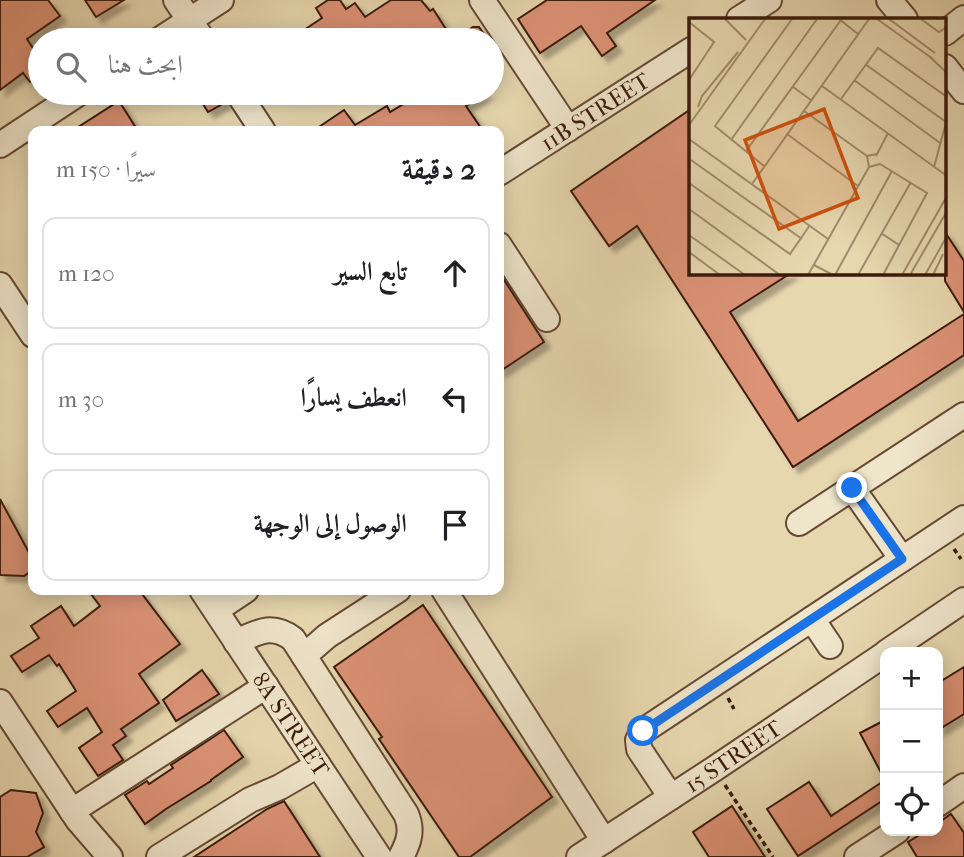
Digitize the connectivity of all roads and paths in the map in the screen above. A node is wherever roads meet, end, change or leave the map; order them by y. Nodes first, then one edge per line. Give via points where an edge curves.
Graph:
1 (221, 0) edge
2 (482, 0) edge
3 (769, 0) edge
4 (889, 0) edge
5 (741, 18) edge
6 (904, 18) edge
7 (964, 18) edge
8 (190, 20) edge
9 (501, 28) edge
10 (946, 32) edge
11 (504, 33) edge
12 (689, 51) edge
13 (946, 69) edge
14 (964, 91) edge
15 (61, 105) edge
16 (246, 105) edge
17 (28, 126) edge
18 (29, 126) edge
19 (260, 126) edge
20 (568, 129) junction
21 (1, 144) edge
22 (504, 170) edge
23 (504, 252) edge
24 (0, 285) edge
25 (547, 320) dead end
26 (28, 327) edge
27 (964, 415) edge
28 (852, 488) junction
29 (964, 519) edge
30 (799, 523) dead end
31 (902, 559) junction
32 (228, 595) edge
33 (390, 595) edge
34 (447, 595) edge
35 (209, 600) edge
36 (964, 600) edge
37 (812, 619) junction
38 (236, 642) junction
39 (830, 646) dead end
40 (895, 647) edge
41 (304, 656) junction
42 (880, 657) edge
43 (266, 686) junction
44 (0, 702) edge
45 (314, 759) junction
46 (714, 769) junction
47 (964, 786) edge
48 (671, 797) junction
49 (943, 801) edge
50 (75, 816) junction
51 (889, 836) edge
52 (604, 841) junction
53 (97, 857) edge
54 (110, 857) edge
55 (159, 857) edge
56 (379, 857) edge
57 (401, 857) edge
58 (579, 857) edge
59 (774, 857) edge
60 (857, 857) edge

1 - 8 street
2 - 9 street
3 - 5 street
4 - 6 street
7 - 10 street
11 - 20 street
12 - 20 street, 11B STREET
13 - 14 street
15 - 18 street
16 - 19 street
17 - 21 street
20 - 22 street, 11B STREET
23 - 25 street
24 - 26 street
27 - 28 street
28 - 30 street
28 - 31 street
29 - 31 street
31 - 37 street
32 - 35 street
33 - 41 street
34 - 52 street
35 - 38 street, 8A STREET
36 - 40 street, 15 STREET
37 - 39 street
37 - 48 street via 643,731 638,744
38 - 41 street via 260,631 281,632 293,639
38 - 43 street, 8A STREET
41 - 57 street via 409,820 410,833
42 - 46 street, 15 STREET
43 - 45 street, 8A STREET
43 - 50 street
44 - 50 street
45 - 55 street via 276,778 250,800
45 - 56 street, 8A STREET
46 - 48 street, 15 STREET
46 - 59 path
47 - 49 street
48 - 52 street, 15 STREET
50 - 53 street
50 - 54 street
51 - 60 street
52 - 58 street, 15 STREET

